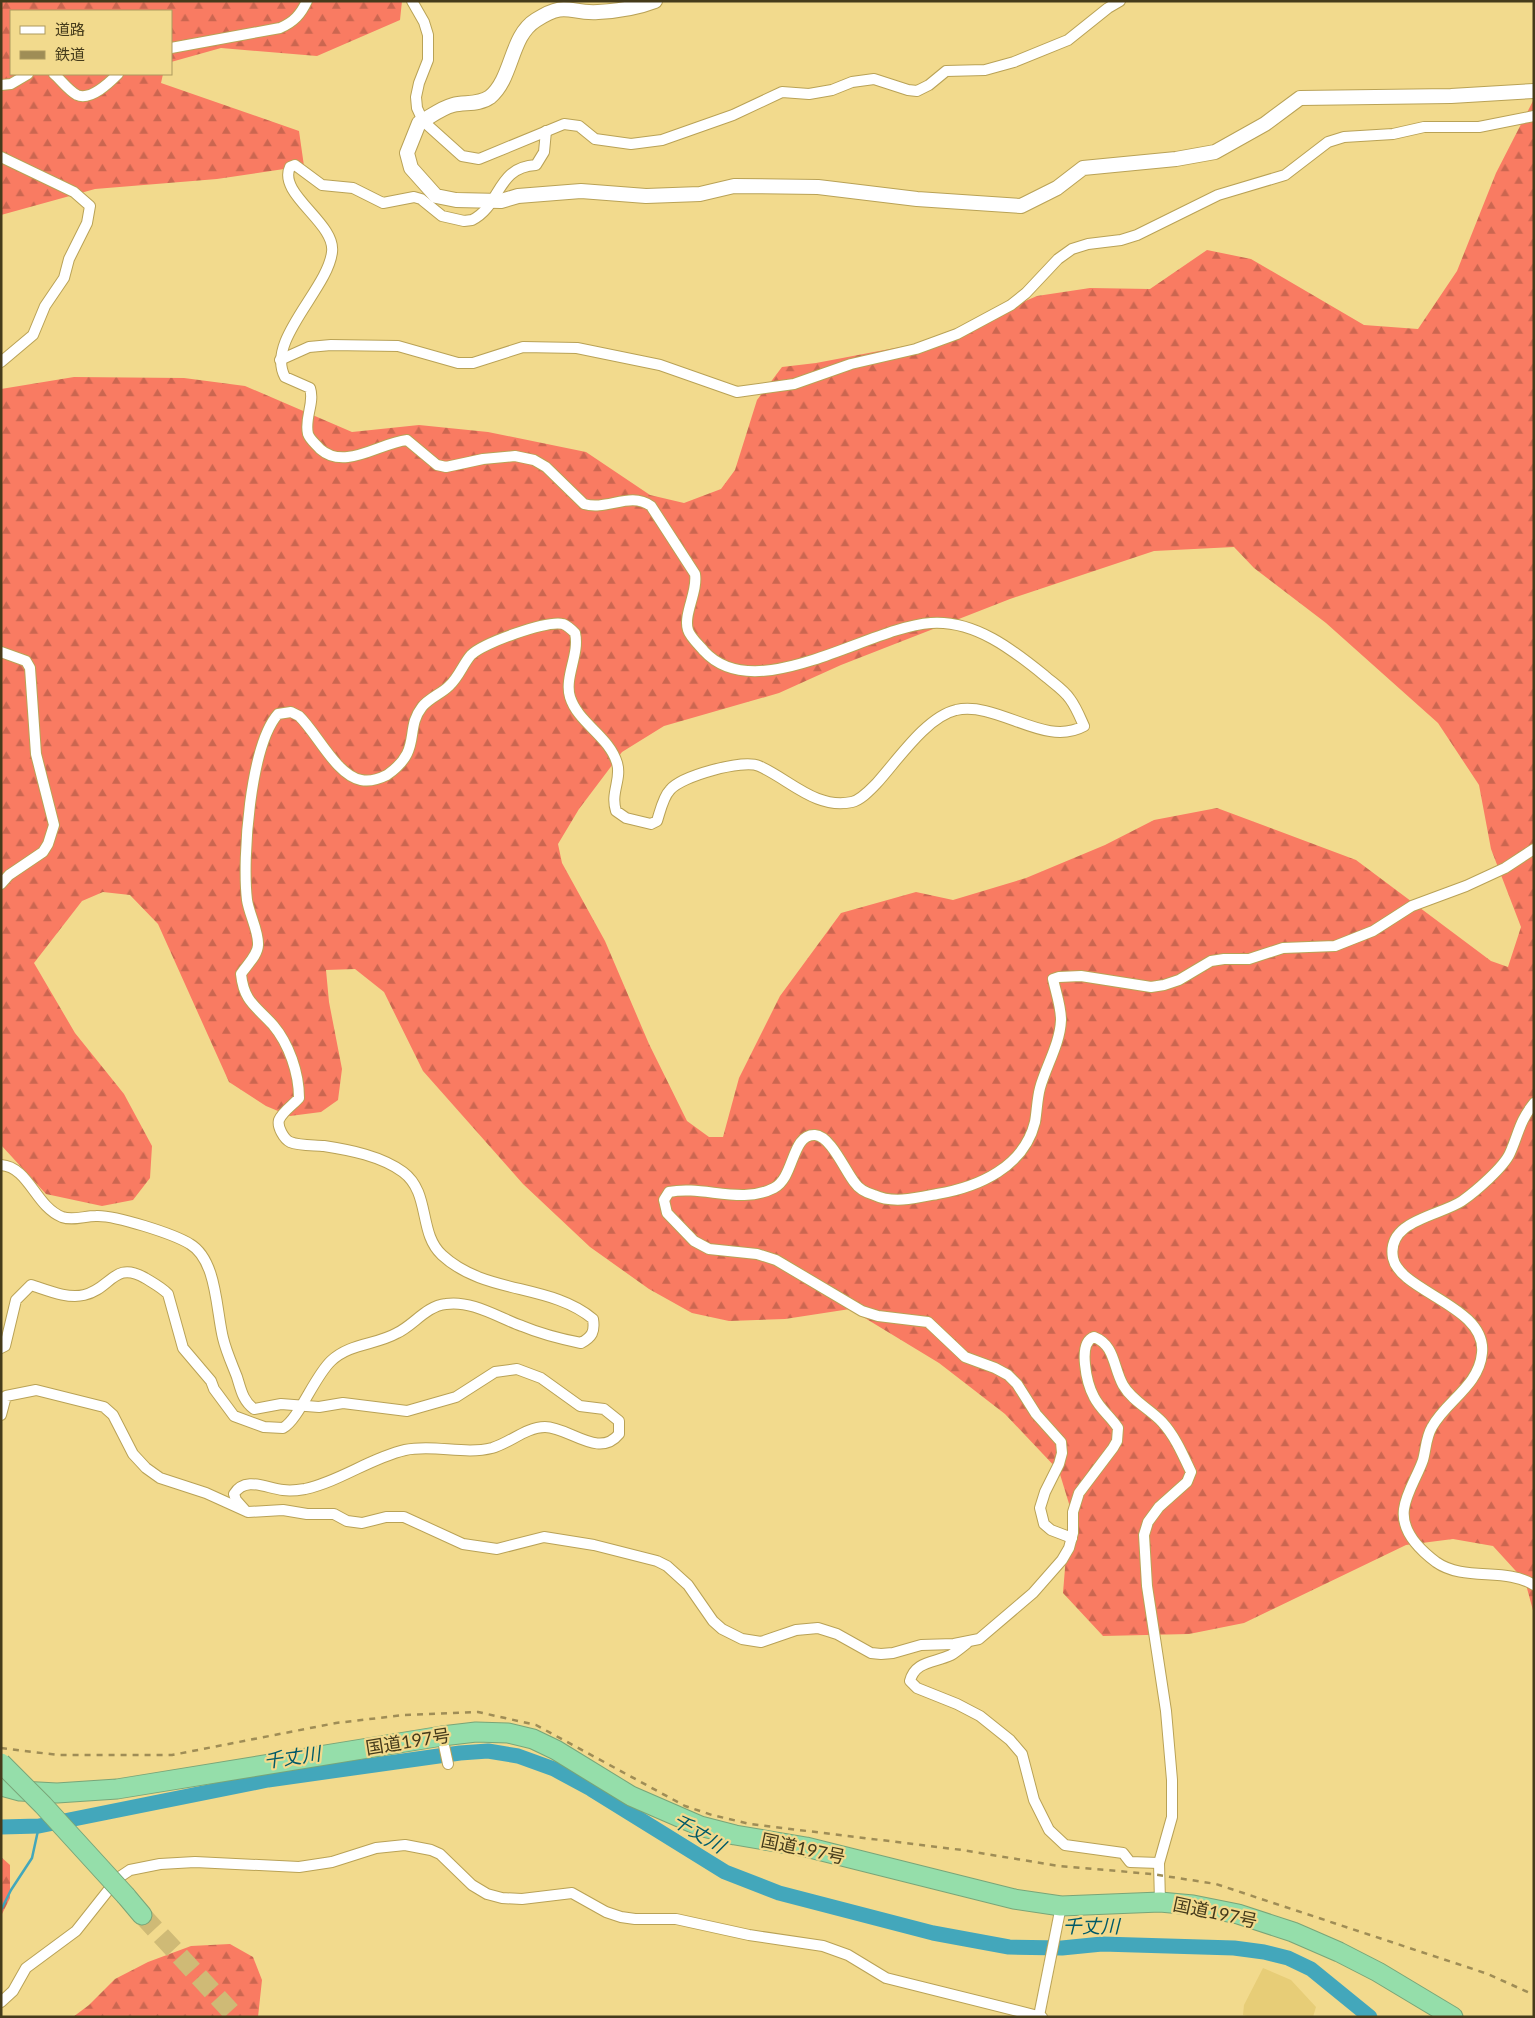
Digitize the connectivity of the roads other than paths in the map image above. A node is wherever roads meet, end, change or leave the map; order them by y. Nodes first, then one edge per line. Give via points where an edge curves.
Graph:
1 (307, 1) edge
2 (412, 1) edge
3 (655, 1) edge
4 (1120, 1) edge
5 (172, 48) edge
6 (26, 75) edge
7 (55, 75) edge
8 (117, 75) edge
9 (1, 85) edge
10 (1534, 91) edge
11 (1534, 116) edge
12 (423, 121) junction
13 (546, 131) junction
14 (1, 157) edge
15 (490, 202) junction
16 (280, 360) junction
17 (1, 362) edge
18 (1, 652) edge
19 (1534, 849) edge
20 (1, 884) edge
21 (1534, 1103) edge
22 (1, 1166) edge
23 (1, 1348) edge
24 (300, 1405) junction
25 (1, 1415) edge
26 (248, 1512) junction
27 (1072, 1538) junction
28 (1534, 1585) edge
29 (968, 1643) junction
30 (443, 1740) junction
31 (1, 1763) edge
32 (448, 1764) dead end
33 (1, 1786) edge
34 (1159, 1863) junction
35 (1160, 1902) junction
36 (142, 1915) tunnel mouth
37 (1059, 1915) junction
38 (1, 2002) edge
39 (1040, 2016) edge
40 (1453, 2017) edge

1 - 5 street via 294,20 280,28
2 - 12 street via 428,35 428,60 416,97
3 - 12 street via 628,9 596,12 561,7 535,20 512,56 505,79 489,98 452,105
4 - 13 street via 1068,40 985,70 946,71 917,91 874,79 810,94 782,92 733,115 662,140 631,144 595,139 579,126 564,124
6 - 9 street via 11,84
7 - 8 street via 76,95 82,96 97,91
10 - 15 street via 1451,96 1300,98 1265,124 1215,152 1083,168 1058,188 1021,206 917,199 818,187 734,186 700,194 646,196 581,191 518,196
11 - 16 street via 1479,127 1424,126 1393,134 1344,137 1328,142 1285,175 1218,195 1137,235 1072,250 1058,259 1010,305 957,334 794,384 737,392 660,365 577,348 523,347 473,364 398,346 331,345 309,347
12 - 13 street via 469,159 479,159
12 - 15 street via 412,137 407,153 411,168 436,196
13 - 15 street via 544,152 536,165 522,166 511,174
14 - 17 street via 74,192 90,206 91,211 64,278 44,306 34,334
15 - 16 street via 472,220 449,219 421,199 414,197 383,203 353,188 322,185 295,165 290,167 289,179 293,188 333,242 321,283 295,322
16 - 24 street via 285,377 310,388 308,434 334,458 347,458 407,440 437,466 515,456 534,460 546,467 584,504 637,500 651,506 695,574 697,584 688,630 708,656 722,664 741,670 772,670 812,660 907,627 946,624 989,637 1022,657 1066,694 1084,726 1060,732 982,710 956,710 929,724 869,791 854,802 822,800 757,765 734,766 702,772 670,789 657,821 651,824 626,818 616,811 612,800 617,763 608,744 570,698 569,685 577,642 575,633 562,624 532,628 478,649 457,678 424,704 418,713 407,755 384,776 370,781 349,775 299,716 291,712 278,714 266,735 250,796 247,899 258,945 241,974 243,990 255,1009 273,1025 284,1041 299,1082 300,1098 279,1118 282,1134 292,1143 349,1151 403,1172 419,1191 428,1231 441,1255 479,1279 559,1299 580,1308 593,1319 595,1329 581,1343 553,1337 489,1312 446,1304 422,1314 398,1333 346,1350 326,1366
18 - 20 street via 26,660 30,668 36,754 54,825 43,852
19 - 27 street via 1505,868 1412,906 1373,931 1335,946 1283,948 1250,959 1224,959 1211,962 1179,980 1151,987 1081,976 1053,979 1061,1022 1039,1090 1034,1122 1019,1154 991,1177 913,1198 875,1196 855,1184 831,1146 822,1137 814,1135 800,1141 791,1168 782,1182 769,1190 732,1195 683,1189 669,1192 664,1200 667,1213 694,1241 708,1248 757,1254 793,1267 862,1311 928,1322 965,1357 1008,1375 1061,1442 1059,1464 1044,1492 1040,1508 1044,1524
21 - 28 street via 1522,1118 1510,1155 1500,1167 1451,1208 1411,1223 1402,1230 1394,1241 1393,1258 1397,1268 1410,1280 1441,1298 1472,1326 1482,1347 1478,1369 1471,1381 1429,1433 1404,1509 1411,1537 1421,1549 1446,1567 1522,1579
22 - 24 street via 11,1166 22,1174 44,1205 64,1218 104,1216 164,1233 198,1249 215,1290 223,1338 245,1402 254,1410 281,1404
23 - 24 street via 16,1300 31,1285 69,1296 82,1296 123,1271 134,1271 168,1294 183,1348 211,1381 234,1416 264,1427 283,1428 294,1418
24 - 26 street via 318,1407 343,1403 407,1411 456,1397 495,1372 517,1369 541,1378 580,1406 611,1412 620,1427 614,1440 608,1443 590,1442 563,1430 544,1427 491,1448 404,1450 302,1489 244,1485 234,1494
25 - 26 street via 6,1396 36,1390 104,1407 113,1415 133,1454 146,1468 160,1478
26 - 29 street via 283,1510 334,1514 347,1521 362,1523 404,1516 463,1544 497,1549 544,1537 629,1553 657,1561 675,1571 713,1621 732,1635 750,1641 771,1640 808,1628 828,1630 858,1647 881,1654 921,1645
27 - 29 street via 1062,1560 1032,1593 988,1633
27 - 34 street via 1073,1512 1079,1493 1113,1448 1118,1434 1114,1421 1094,1398 1088,1379 1085,1346 1094,1337 1110,1350 1118,1375 1129,1394 1168,1430 1191,1472 1186,1482 1159,1507 1148,1522 1144,1535 1147,1586 1166,1711 1172,1780 1172,1817
29 - 34 street via 951,1655 917,1667 910,1681 917,1688 980,1716 1010,1740 1022,1754 1034,1800 1049,1830 1065,1845 1123,1853 1130,1862
30 - 32 street
30 - 33 highway, 国道197号 via 117,1789 57,1793 20,1791
30 - 37 highway, 国道197号 via 476,1732 533,1739 631,1796 700,1826 806,1847 1014,1899
31 - 36 highway, bridge
34 - 35 street
35 - 37 highway, 国道197号
35 - 40 highway, 国道197号 via 1238,1914 1310,1939 1378,1972
37 - 39 street
38 - 39 street via 13,1991 26,1968 76,1931 118,1878 130,1870 195,1862 299,1867 332,1862 376,1848 405,1845 440,1854 479,1890 495,1896 522,1899 572,1893 620,1917 676,1919 749,1936 823,1946 848,1955 886,1978

